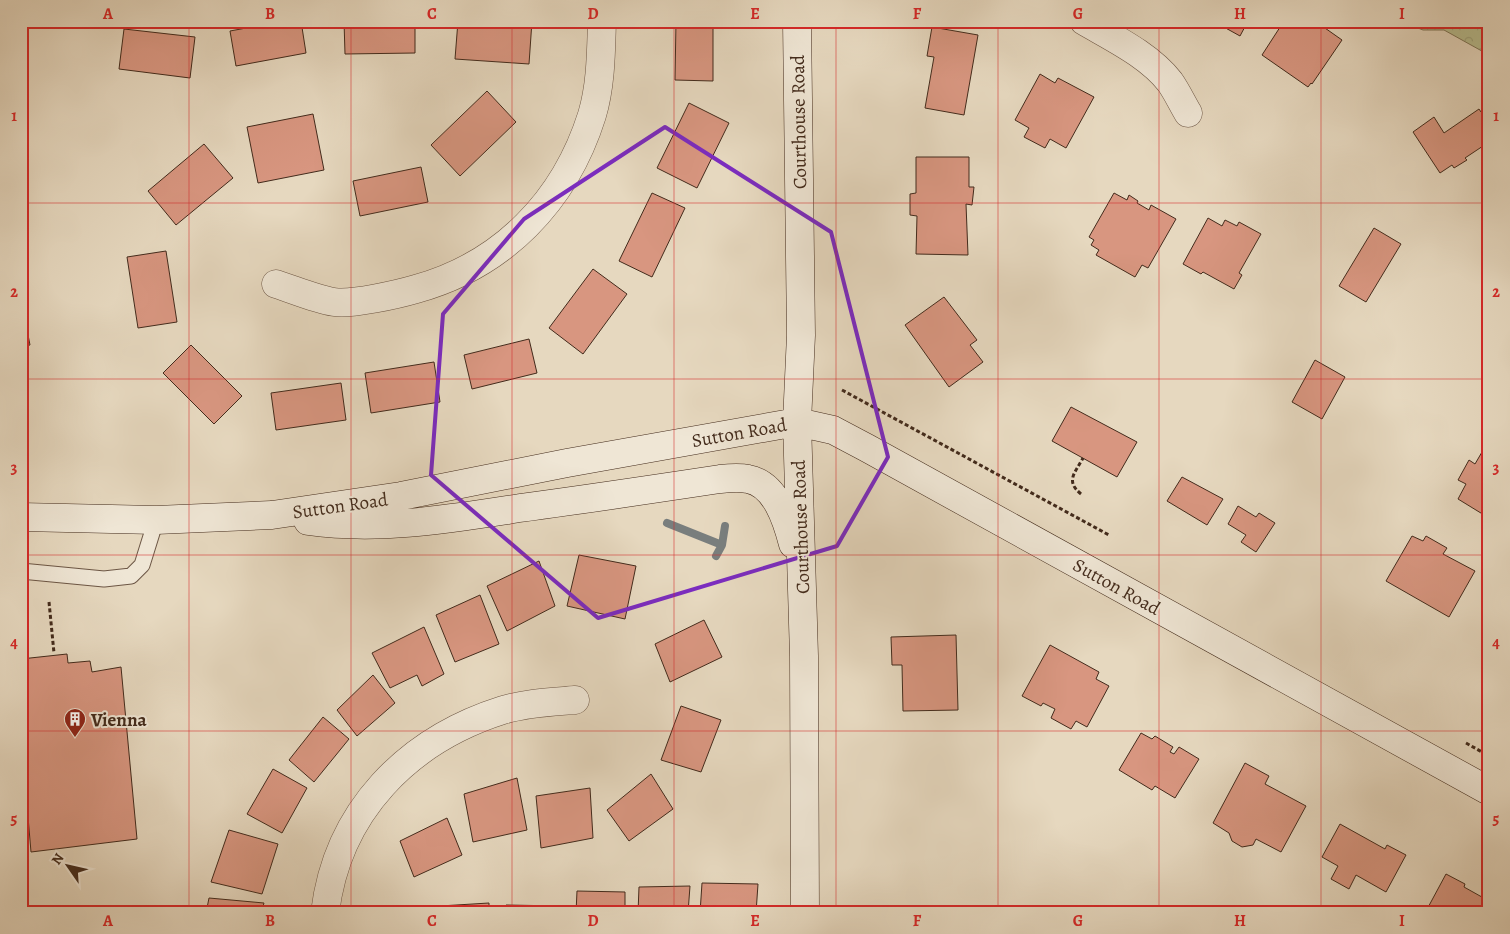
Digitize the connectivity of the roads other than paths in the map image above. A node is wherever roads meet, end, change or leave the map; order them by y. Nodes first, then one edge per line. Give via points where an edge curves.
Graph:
1 (602, 21) edge
2 (797, 21) edge
3 (1084, 21) edge
4 (1188, 113) dead end
5 (276, 284) dead end
6 (798, 422) junction
7 (272, 515) junction
8 (21, 517) edge
9 (156, 520) junction
10 (21, 571) edge
11 (802, 581) junction
12 (575, 700) dead end
13 (1489, 791) edge
14 (325, 913) edge
15 (805, 913) edge

1 - 5 street via 598,83 592,115 578,151 561,182 516,236 466,271 403,293 346,303
2 - 6 street, Courthouse Road via 801,335
3 - 4 street via 1153,65 1170,82
6 - 7 street, Sutton Road via 401,496
6 - 11 street, Courthouse Road
6 - 13 street, Sutton Road via 833,430 867,448
7 - 9 street, Sutton Road
7 - 11 street via 327,523 380,525 432,522 720,479 750,479 771,493 779,506 789,528
8 - 9 street, Sutton Road
9 - 10 lane via 142,565 131,576 104,579
11 - 15 street, Courthouse Road
12 - 14 street via 503,710 433,742 408,760 377,791 354,824 333,873

